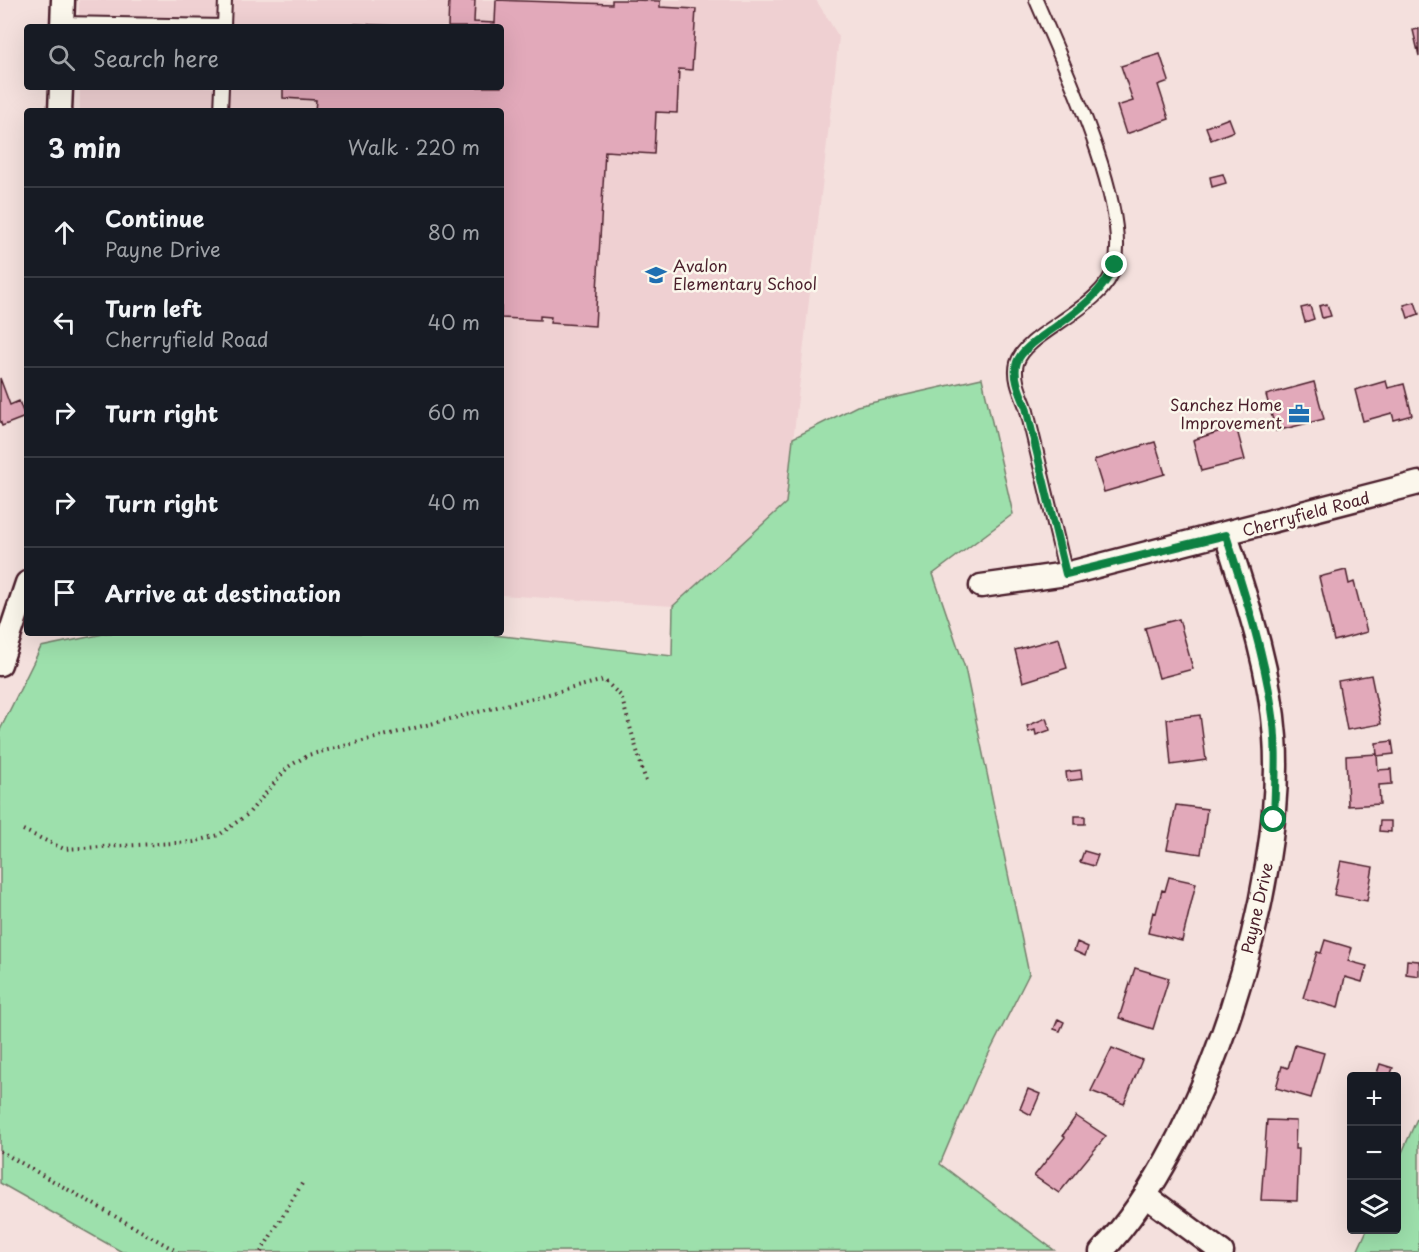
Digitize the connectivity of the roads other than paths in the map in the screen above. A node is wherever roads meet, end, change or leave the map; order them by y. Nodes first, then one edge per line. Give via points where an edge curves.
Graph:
1 (63, 0) edge
2 (225, 0) edge
3 (1036, 0) edge
4 (62, 24) edge
5 (224, 24) edge
6 (60, 90) edge
7 (222, 90) edge
8 (60, 108) edge
9 (221, 108) edge
10 (1419, 483) edge
11 (1226, 535) junction
12 (1066, 574) junction
13 (981, 586) dead end
14 (24, 592) edge
15 (0, 664) edge
16 (1146, 1196) junction
17 (1101, 1252) edge
18 (1222, 1252) edge

1 - 4 street
2 - 5 lane
3 - 12 lane via 1070,78 1108,188 1117,241 1115,265 1107,282 1032,344 1017,363 1016,381 1026,407
6 - 8 street
7 - 9 lane
10 - 11 street, Cherryfield Road
11 - 12 street, Cherryfield Road
11 - 16 street, Payne Drive via 1254,624 1273,710 1276,780 1272,830 1255,930 1230,1010 1198,1095
12 - 13 street, Cherryfield Road
14 - 15 street
16 - 17 street, Payne Drive
16 - 18 street

